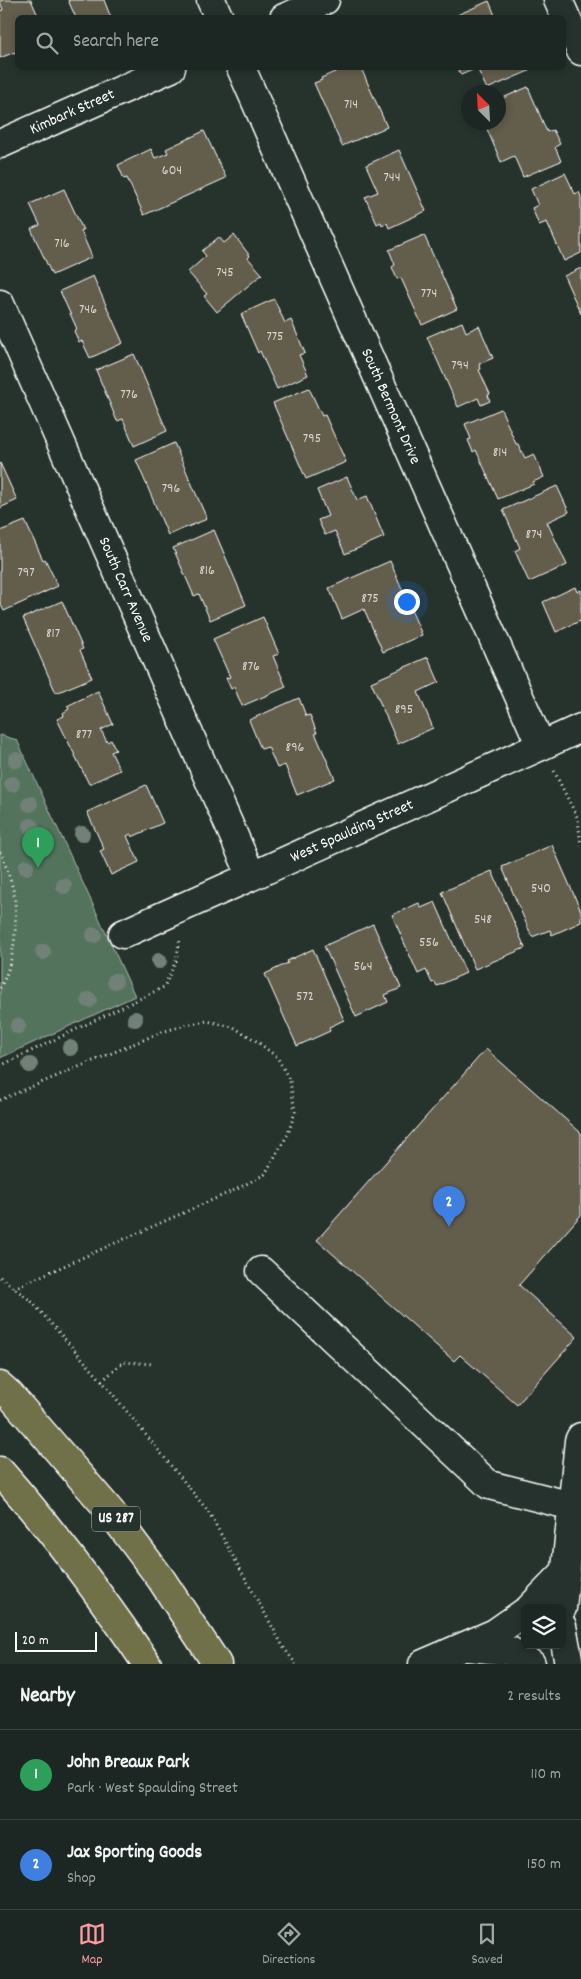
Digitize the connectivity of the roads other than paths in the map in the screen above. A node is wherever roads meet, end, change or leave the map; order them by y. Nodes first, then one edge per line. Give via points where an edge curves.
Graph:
1 (211, 0) edge
2 (325, 0) edge
3 (558, 0) edge
4 (218, 15) edge
5 (291, 15) edge
6 (565, 15) edge
7 (566, 18) edge
8 (581, 52) edge
9 (166, 70) edge
10 (242, 70) edge
11 (0, 144) edge
12 (0, 304) edge
13 (581, 728) edge
14 (541, 746) junction
15 (251, 875) junction
16 (123, 934) dead end
17 (261, 1272) dead end
18 (0, 1386) edge
19 (581, 1437) edge
20 (0, 1470) edge
21 (572, 1506) junction
22 (566, 1571) junction
23 (534, 1604) edge
24 (562, 1604) edge
25 (521, 1615) edge
26 (462, 1647) junction
27 (566, 1648) edge
28 (146, 1664) edge
29 (217, 1664) edge
30 (423, 1664) edge
31 (531, 1664) edge
32 (569, 1664) edge

1 - 4 street
2 - 5 street
3 - 6 street
7 - 8 street
9 - 11 street, Kimbark Street
10 - 14 street, South Bermont Drive
12 - 15 street, South Carr Avenue
13 - 14 street, West Spaulding Street
14 - 15 street, West Spaulding Street
15 - 16 street, West Spaulding Street
17 - 21 street via 489,1485
18 - 29 main road, US 287 via 110,1511 161,1579
19 - 21 street
20 - 28 main road via 80,1571
21 - 22 street
22 - 23 street
22 - 24 street
25 - 26 street via 495,1633
26 - 30 street
26 - 31 street via 510,1651
27 - 32 street

